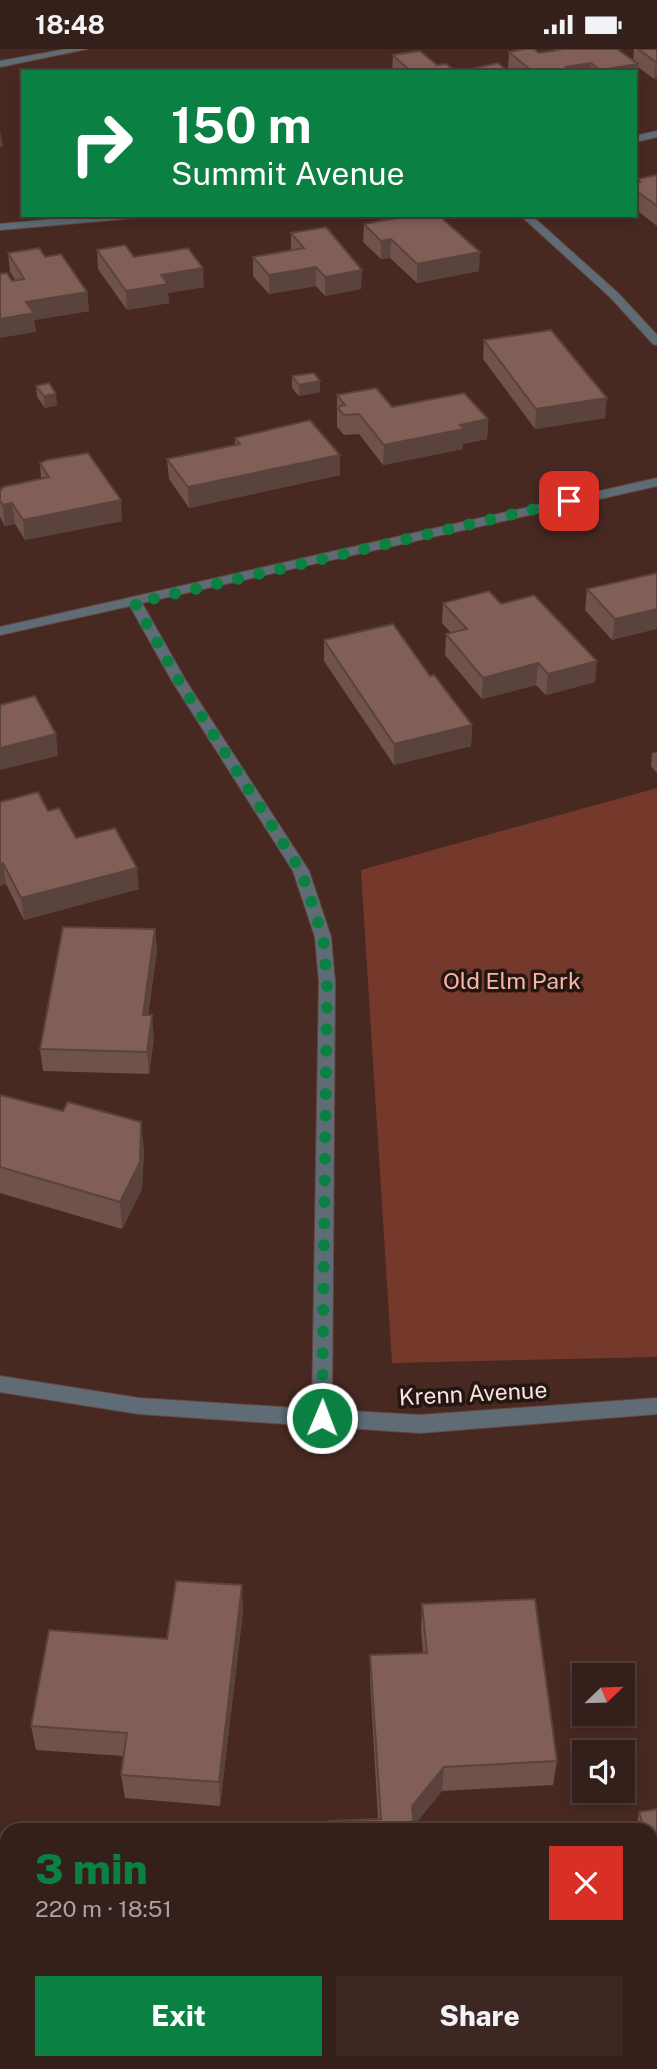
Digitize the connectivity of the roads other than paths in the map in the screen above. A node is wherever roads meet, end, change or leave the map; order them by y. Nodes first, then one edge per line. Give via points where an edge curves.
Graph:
1 (82, 49) edge
2 (0, 64) edge
3 (657, 134) edge
4 (637, 139) edge
5 (110, 217) edge
6 (527, 217) edge
7 (0, 226) edge
8 (657, 342) edge
9 (657, 482) edge
10 (135, 603) junction
11 (0, 631) edge
12 (0, 1384) edge
13 (657, 1406) edge
14 (322, 1418) junction

1 - 2 street
3 - 4 street
5 - 7 street
6 - 8 street via 614,295
9 - 10 street
10 - 11 street
10 - 14 street via 179,681 301,871 323,937 327,982
12 - 14 street, Krenn Avenue via 139,1406
13 - 14 street, Krenn Avenue via 419,1424

